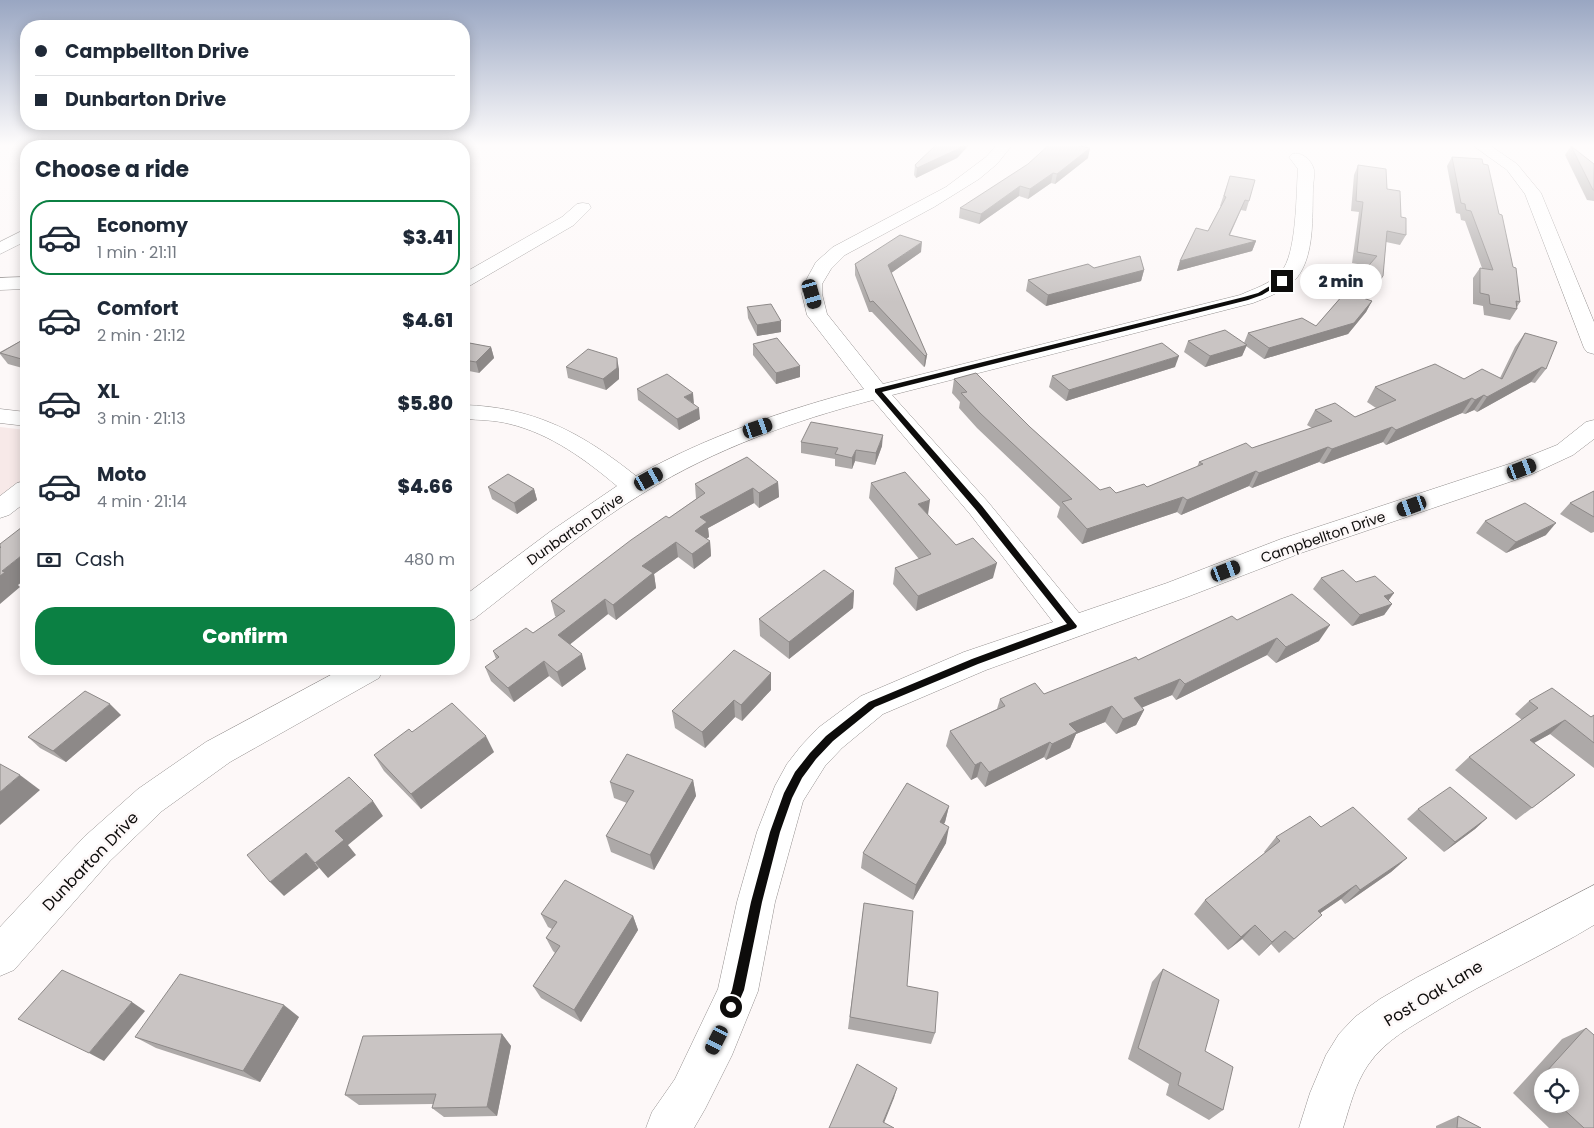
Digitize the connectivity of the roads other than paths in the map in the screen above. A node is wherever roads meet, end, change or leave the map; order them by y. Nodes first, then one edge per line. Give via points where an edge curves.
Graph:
1 (938, 197) edge
2 (1304, 197) edge
3 (1535, 197) edge
4 (583, 208) dead end
5 (20, 237) edge
6 (0, 248) edge
7 (470, 278) edge
8 (20, 283) edge
9 (0, 284) edge
10 (1594, 348) edge
11 (877, 391) junction
12 (470, 412) edge
13 (0, 416) edge
14 (20, 418) edge
15 (1594, 427) edge
16 (634, 487) junction
17 (20, 494) edge
18 (0, 509) edge
19 (470, 606) edge
20 (1073, 626) junction
21 (358, 675) edge
22 (1594, 904) edge
23 (0, 956) edge
24 (668, 1128) edge
25 (1322, 1128) edge

1 - 11 street via 850,245 830,258 817,275 812,294 817,315
2 - 11 street, Dunbarton Drive via 1298,259 1290,274 1272,288 1246,299
3 - 10 street
4 - 7 street via 568,221
5 - 6 street
8 - 9 street
11 - 16 street, Dunbarton Drive via 758,428 693,456
11 - 20 street via 973,502
12 - 16 street via 513,416 544,426 599,459
13 - 14 street
15 - 20 street, Campbellton Drive via 1565,450 1522,469 1291,546
16 - 19 street, Dunbarton Drive via 567,532
17 - 18 street
20 - 24 street, Campbellton Drive via 975,661 872,705 830,738 813,756 787,796 775,832 756,902 738,990 690,1094
21 - 23 street, Dunbarton Drive via 218,752 150,800 97,849
22 - 25 street, Post Oak Lane via 1394,1013 1361,1039 1331,1093

